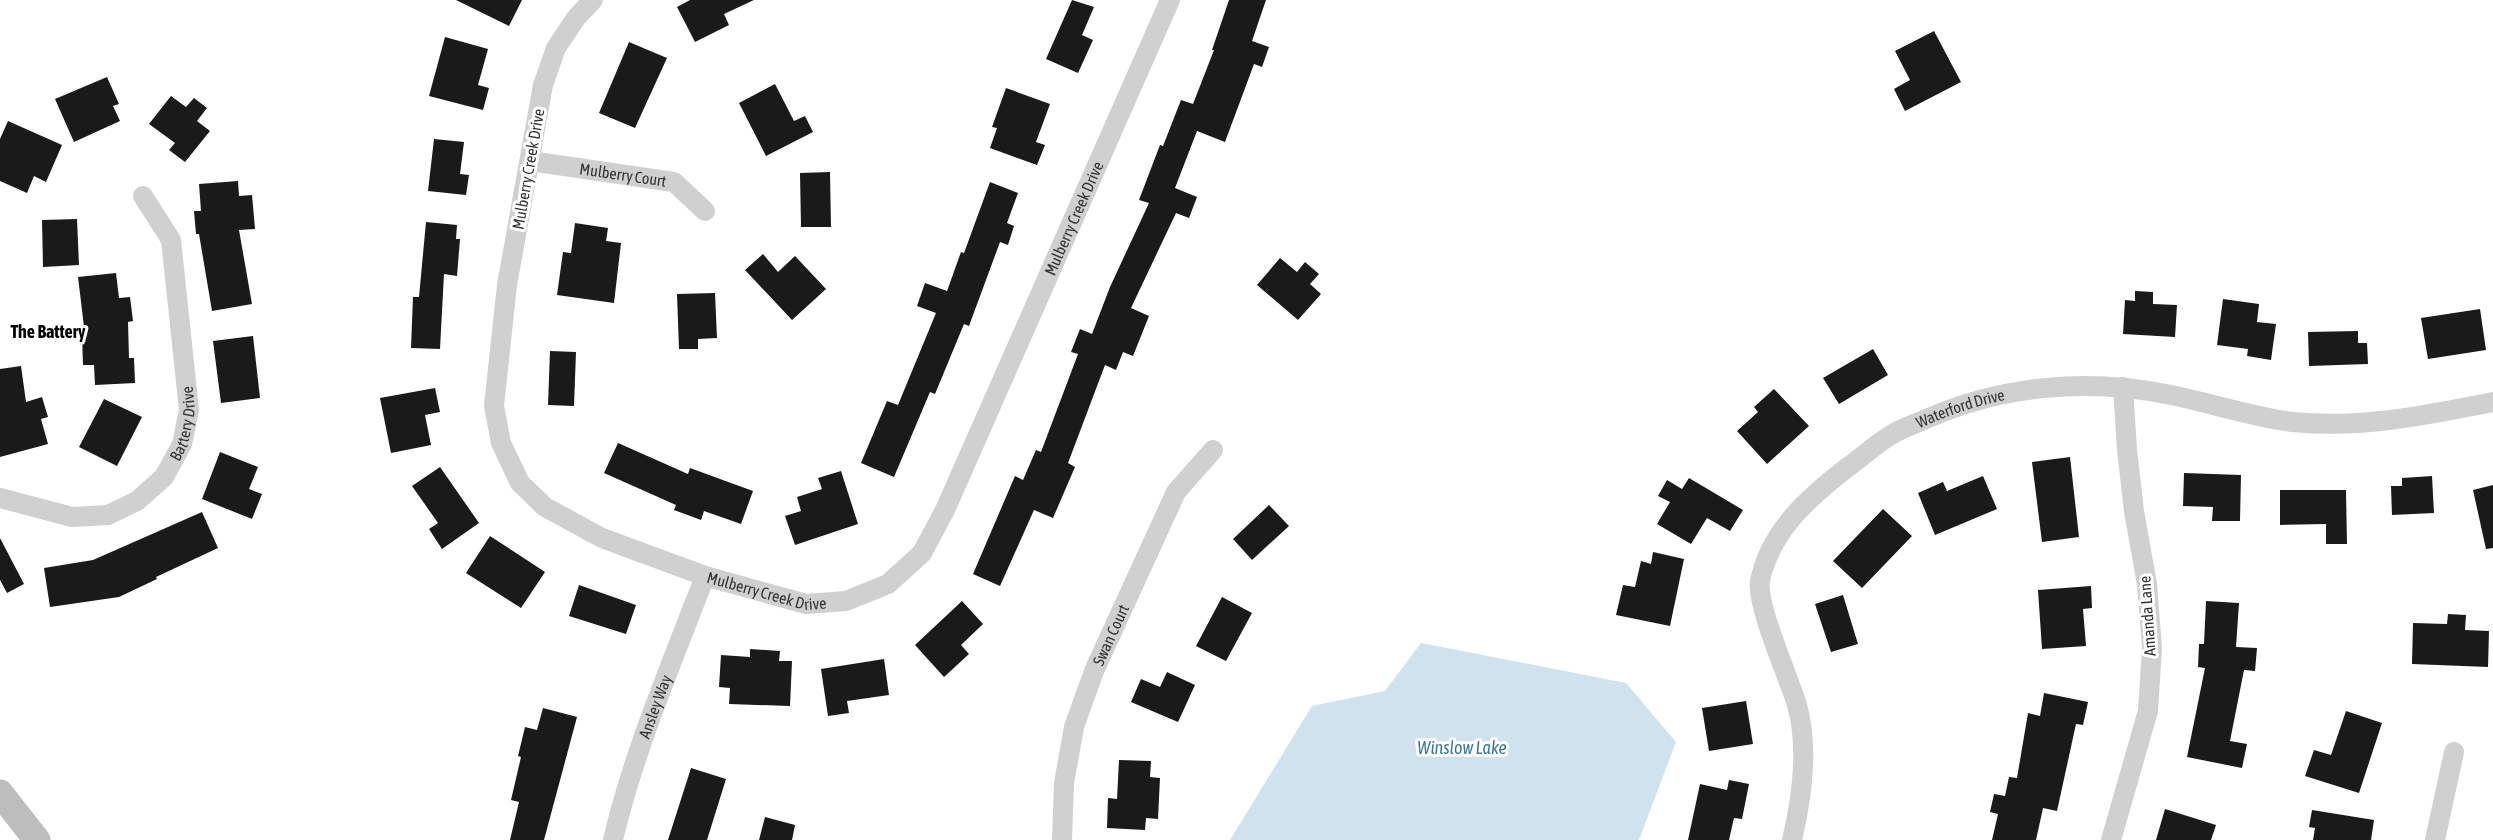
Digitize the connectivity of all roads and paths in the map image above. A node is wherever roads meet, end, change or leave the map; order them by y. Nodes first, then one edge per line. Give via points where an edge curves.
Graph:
1 (593, 0) edge
2 (1170, 0) edge
3 (530, 161) junction
4 (143, 196) dead end
5 (705, 211) dead end
6 (2123, 387) junction
7 (2493, 402) edge
8 (1213, 450) dead end
9 (0, 498) edge
10 (705, 576) junction
11 (2454, 752) dead end
12 (0, 793) edge
13 (37, 840) edge
14 (613, 840) edge
15 (1062, 840) edge
16 (1792, 840) edge
17 (2111, 840) edge
18 (2435, 840) edge

1 - 3 street, Mulberry Creek Drive via 556,48 543,85
2 - 10 street, Mulberry Creek Drive via 945,510 922,553 888,584 846,601 806,604
3 - 5 street, Mulberry Court via 674,182
3 - 10 street, Mulberry Creek Drive via 507,285 498,365 494,406 501,443 520,483 544,507 602,538
4 - 9 street, Battery Drive via 171,240 189,410 182,444 164,477 136,501 108,514 72,517
6 - 7 street, Waterford Drive via 2292,422 2355,424 2409,419
6 - 16 street, Waterford Drive via 2071,385 2025,390 1958,405 1893,434 1839,474 1791,518 1768,551 1759,584 1766,617 1798,709 1803,755 1799,811
6 - 17 street, Amanda Lane via 2152,648 2148,711
8 - 15 street, Swan Court via 1176,492 1094,671 1074,727 1064,783
10 - 14 street, Ansley Way via 654,710
11 - 18 street
12 - 13 street

